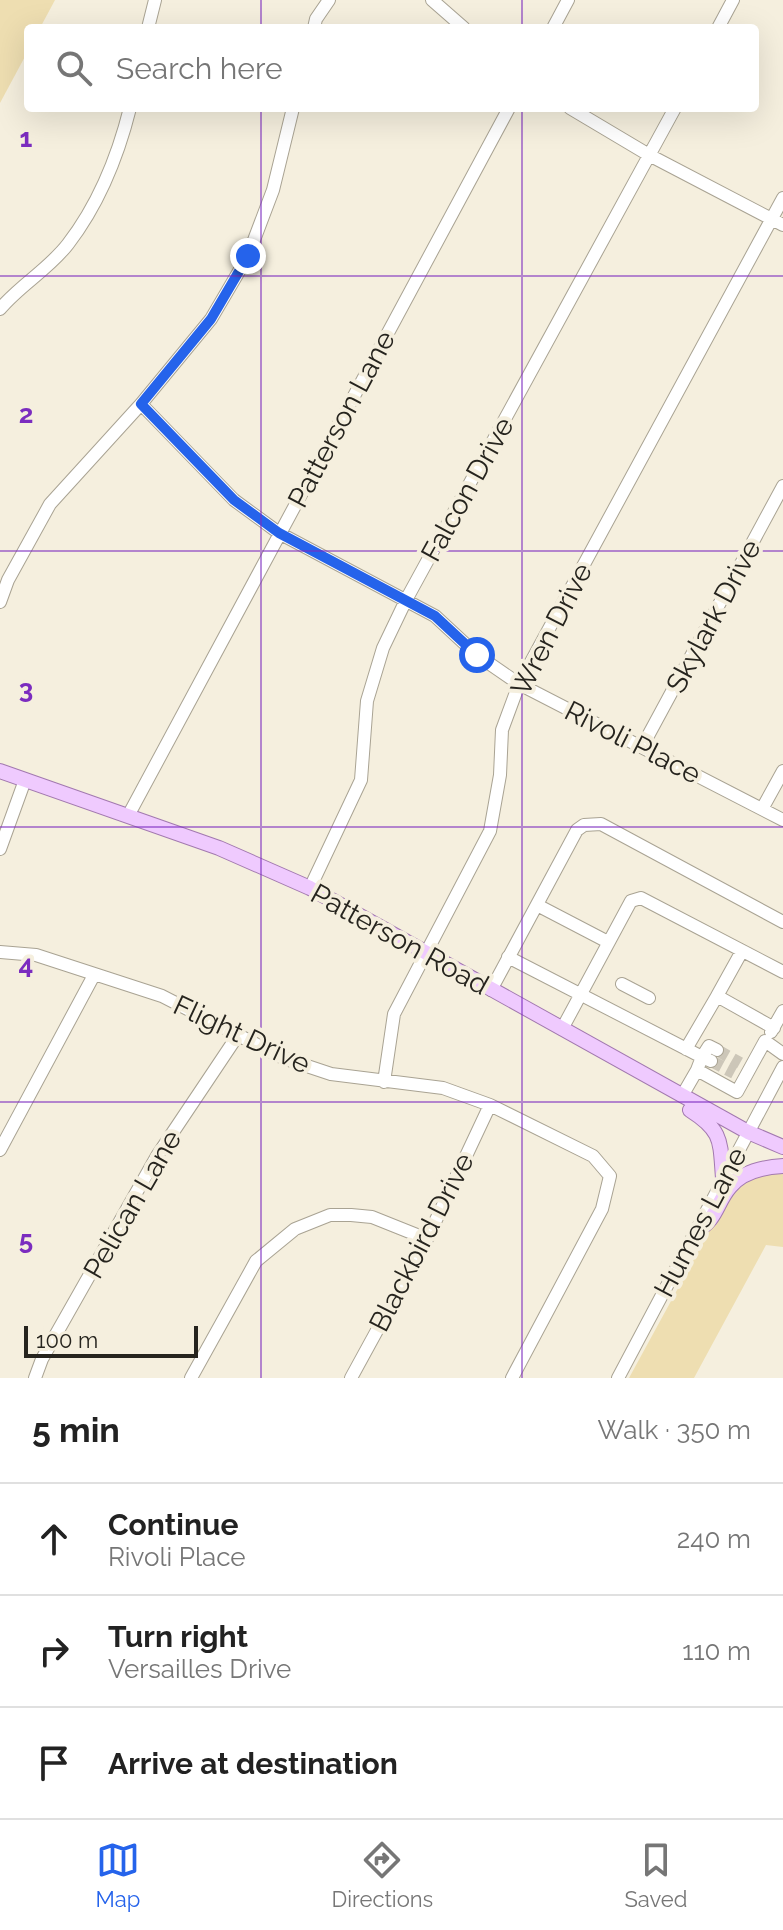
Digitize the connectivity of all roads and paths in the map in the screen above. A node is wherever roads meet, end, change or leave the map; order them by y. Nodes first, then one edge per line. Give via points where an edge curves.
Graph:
1 (155, 0) edge
2 (329, 0) edge
3 (432, 0) edge
4 (568, 0) edge
5 (733, 0) edge
6 (149, 24) edge
7 (315, 24) edge
8 (459, 24) edge
9 (555, 24) edge
10 (720, 24) edge
11 (129, 112) edge
12 (292, 112) edge
13 (507, 112) edge
14 (577, 112) edge
15 (673, 112) edge
16 (649, 155) junction
17 (783, 198) edge
18 (777, 222) edge
19 (0, 287) edge
20 (9, 298) junction
21 (0, 309) edge
22 (141, 404) junction
23 (783, 486) edge
24 (279, 533) junction
25 (406, 600) junction
26 (0, 602) edge
27 (519, 684) junction
28 (642, 747) junction
29 (0, 771) edge
30 (783, 771) edge
31 (25, 780) junction
32 (762, 809) junction
33 (128, 816) junction
34 (783, 820) edge
35 (0, 849) edge
36 (310, 888) junction
37 (537, 905) junction
38 (783, 922) edge
39 (608, 942) junction
40 (742, 951) junction
41 (0, 952) edge
42 (425, 953) junction
43 (508, 957) junction
44 (783, 972) edge
45 (94, 975) junction
46 (622, 984) dead end
47 (491, 990) junction
48 (580, 995) junction
49 (717, 996) junction
50 (649, 998) dead end
51 (783, 1011) edge
52 (774, 1028) junction
53 (562, 1029) junction
54 (238, 1035) junction
55 (765, 1041) junction
56 (686, 1049) junction
57 (783, 1054) edge
58 (783, 1067) edge
59 (697, 1070) junction
60 (649, 1077) junction
61 (384, 1082) junction
62 (682, 1096) junction
63 (490, 1105) junction
64 (748, 1132) junction
65 (783, 1147) edge
66 (0, 1150) edge
67 (783, 1166) edge
68 (723, 1178) junction
69 (695, 1231) junction
70 (427, 1239) junction
71 (35, 1378) edge
72 (191, 1378) edge
73 (351, 1378) edge
74 (512, 1378) edge
75 (618, 1378) edge

1 - 6 street
2 - 7 street
3 - 8 street
4 - 9 street
5 - 10 street
11 - 20 street via 102,189 67,246
12 - 22 street via 273,190 248,256 211,319
13 - 24 street, Patterson Lane
14 - 16 street
15 - 16 street, Falcon Drive
16 - 18 street
16 - 25 street, Falcon Drive
17 - 18 street, Wren Drive
18 - 27 street, Wren Drive
19 - 20 street
20 - 21 street
22 - 24 street, Rivoli Place via 234,500
22 - 26 street via 50,504
23 - 28 street, Skylark Drive
24 - 25 street, Rivoli Place
24 - 33 street, Patterson Lane
25 - 27 street, Rivoli Place via 435,616
25 - 36 street, Falcon Drive via 383,648 367,701 361,780
27 - 28 street, Rivoli Place
27 - 42 street, Wren Drive via 502,730 490,831
28 - 32 street, Rivoli Place
29 - 31 main road, Patterson Road
30 - 32 street
31 - 33 main road, Patterson Road
31 - 35 street
32 - 34 street, Rivoli Place
33 - 36 main road, Patterson Road
36 - 42 main road, Patterson Road
37 - 38 street via 577,830 595,823
37 - 39 street
37 - 43 street
39 - 40 street via 631,901 641,898
39 - 48 street
40 - 44 street
40 - 49 street
41 - 45 street, Flight Drive via 36,955
42 - 47 main road, Patterson Road
42 - 61 street, Wren Drive via 394,1014
43 - 47 street
43 - 48 street
45 - 54 street, Flight Drive via 172,1000
45 - 66 street
46 - 50 street
47 - 53 main road, Patterson Road
48 - 53 street
48 - 56 street
49 - 52 street
49 - 56 street
51 - 52 street
52 - 55 street
53 - 60 main road, Patterson Road
54 - 61 street, Flight Drive via 331,1074
54 - 71 street, Pelican Lane via 157,1156
55 - 57 street
55 - 59 street via 742,1071 737,1092
56 - 59 street via 710,1056
58 - 64 street, Humes Lane
59 - 62 street
60 - 62 main road, Patterson Road
60 - 68 main road via 649,1087 711,1123 721,1147
61 - 63 street, Flight Drive via 443,1088
62 - 64 main road, Patterson Road
63 - 70 street, Blackbird Drive
63 - 74 street, Flight Drive via 593,1156 610,1176 602,1209
64 - 65 main road, Patterson Road
64 - 68 street, Humes Lane
67 - 69 main road via 742,1177 730,1186 708,1226
68 - 69 street, Humes Lane
69 - 75 street, Humes Lane
70 - 72 street via 372,1217 351,1215 330,1215 295,1229 256,1261
70 - 73 street, Blackbird Drive

